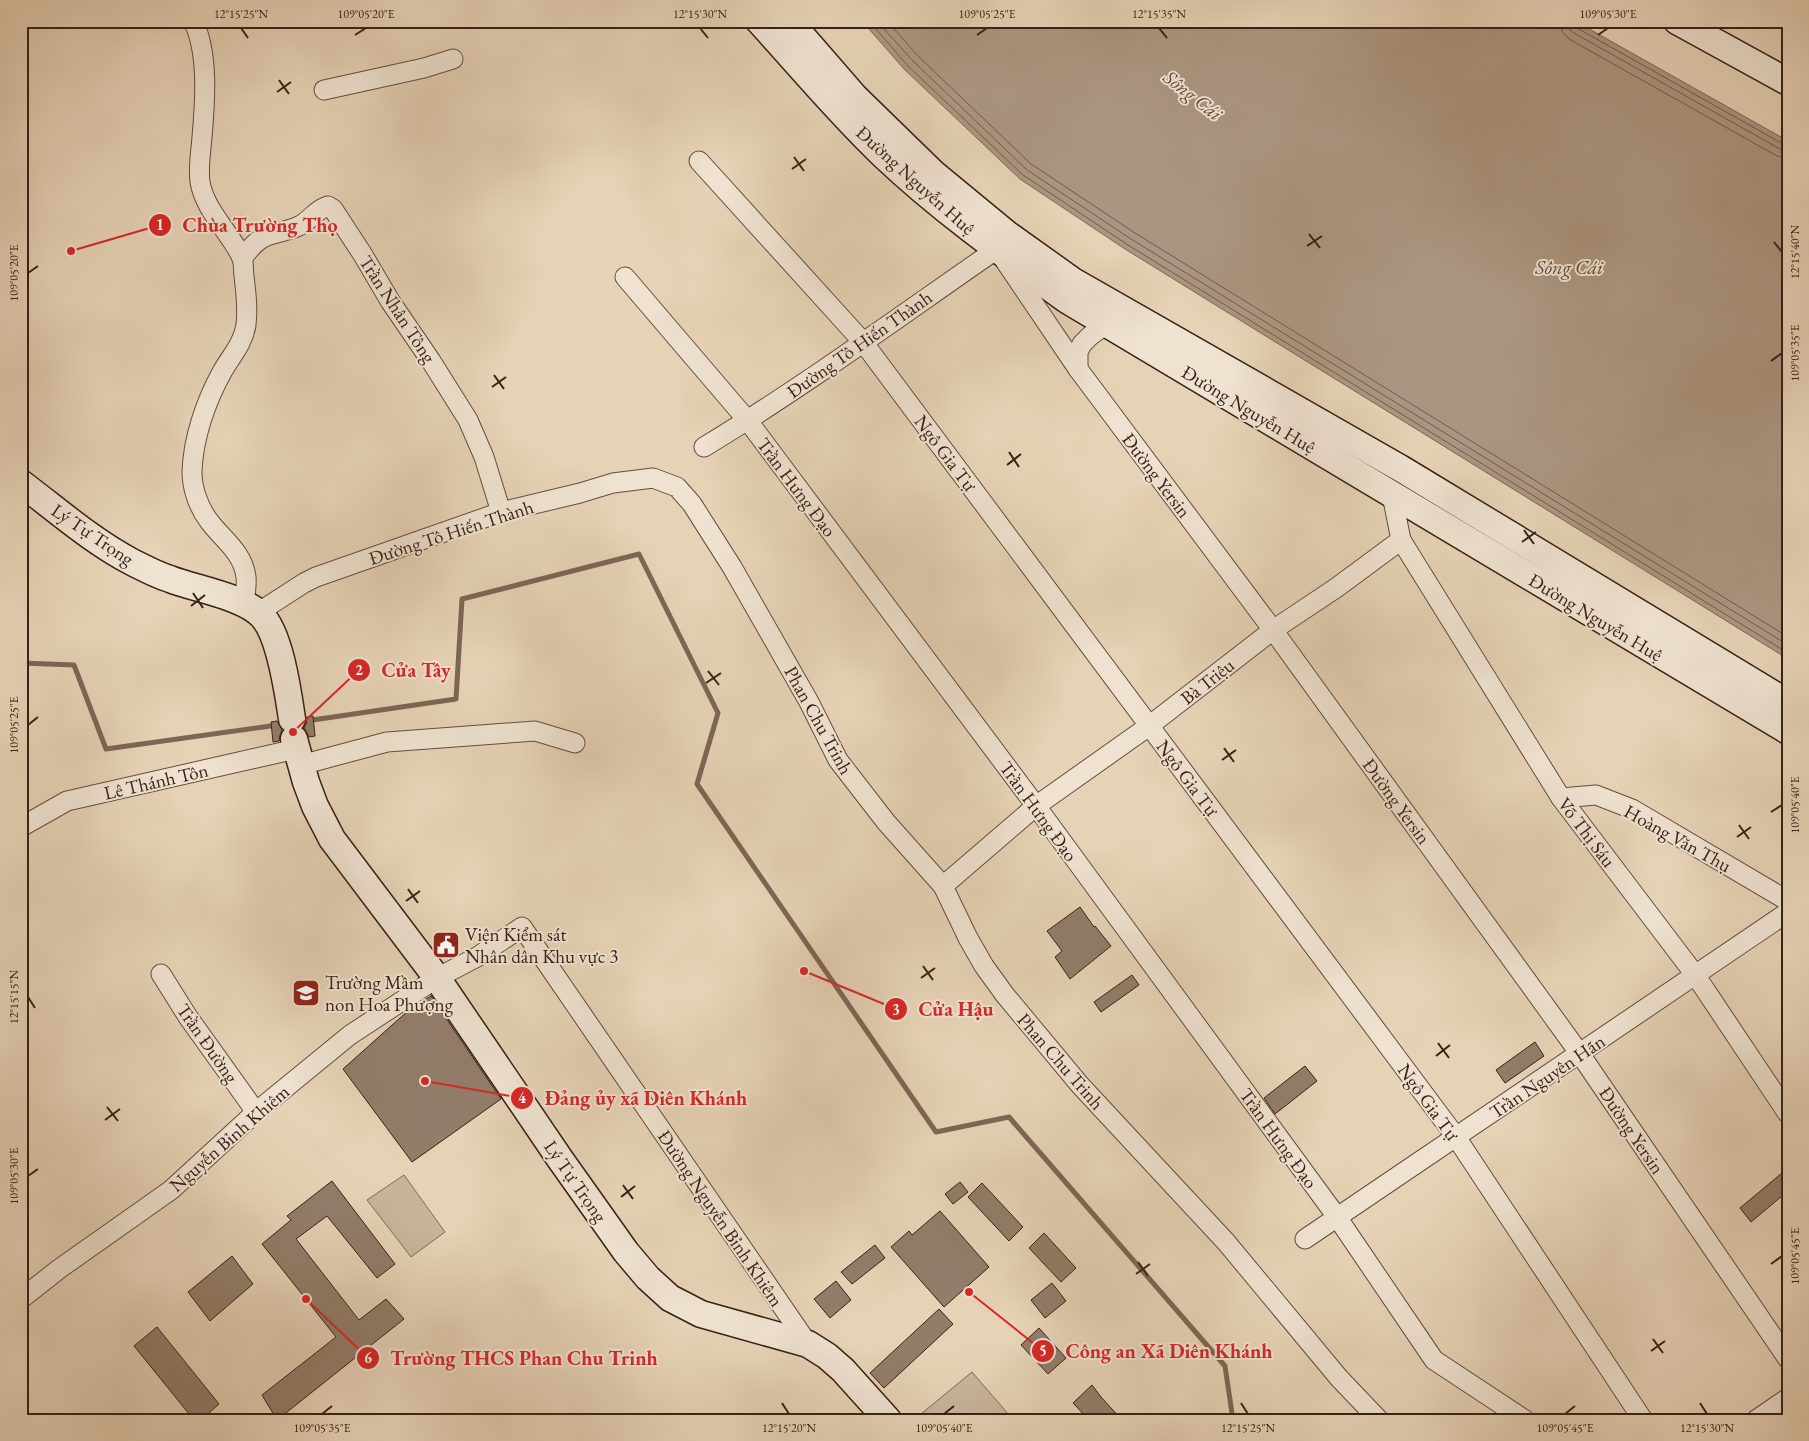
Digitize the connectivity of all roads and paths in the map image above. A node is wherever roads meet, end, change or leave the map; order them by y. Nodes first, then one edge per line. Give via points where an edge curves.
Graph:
1 (193, 21) edge
2 (759, 21) edge
3 (788, 21) edge
4 (1677, 21) edge
5 (454, 59) dead end
6 (1788, 82) edge
7 (324, 90) dead end
8 (699, 161) dead end
9 (1002, 242) junction
10 (242, 259) junction
11 (625, 276) dead end
12 (1114, 328) junction
13 (863, 342) junction
14 (1078, 369) junction
15 (748, 421) junction
16 (704, 447) dead end
17 (1400, 468) junction
18 (653, 478) joint
19 (21, 483) edge
20 (1392, 495) junction
21 (501, 512) junction
22 (1401, 540) junction
23 (251, 608) junction
24 (1273, 630) junction
25 (1788, 703) edge
26 (1149, 726) junction
27 (1788, 732) edge
28 (296, 743) junction
29 (575, 743) dead end
30 (1561, 798) junction
31 (1036, 806) junction
32 (21, 827) edge
33 (943, 886) junction
34 (1788, 902) edge
35 (1788, 912) edge
36 (161, 974) dead end
37 (1696, 976) junction
38 (437, 978) junction
39 (1580, 1054) junction
40 (256, 1112) junction
41 (1788, 1114) edge
42 (1456, 1138) junction
43 (1338, 1217) junction
44 (1305, 1239) dead end
45 (21, 1299) edge
46 (808, 1344) junction
47 (1788, 1359) edge
48 (1788, 1398) edge
49 (888, 1420) edge
50 (1379, 1420) edge
51 (1525, 1420) edge
52 (1643, 1420) edge
53 (1756, 1420) edge

1 - 10 street via 201,46 204,75 200,182 209,205
2 - 9 main road, Đường Nguyễn Huệ via 881,154 921,190
3 - 9 main road, Đường Nguyễn Huệ via 895,138
4 - 6 main road
5 - 7 street
8 - 13 street, Ngô Gia Tự
9 - 12 main road, Đường Nguyễn Huệ via 1067,300
9 - 13 street, Đường Tô Hiến Thành
9 - 14 street, Đường Yersin
9 - 17 main road, Đường Nguyễn Huệ
10 - 21 street, Trần Nhân Tông via 261,238 300,226 321,208 328,206 333,209 468,420 484,457
10 - 23 street via 247,302 245,328 204,414 192,475 201,509 236,551 244,568
11 - 15 street, Trần Hưng Đạo
12 - 14 street via 1101,328 1082,344 1078,352
12 - 20 main road, Đường Nguyễn Huệ
13 - 15 street, Đường Tô Hiến Thành
13 - 26 street, Ngô Gia Tự
14 - 24 street, Đường Yersin
15 - 16 street, Đường Tô Hiến Thành
15 - 31 street, Trần Hưng Đạo
17 - 20 main road
17 - 25 main road, Đường Nguyễn Huệ
18 - 21 street, Đường Tô Hiến Thành via 613,483
18 - 33 street, Phan Chu Trinh via 677,487 692,504 783,654 838,760 886,822
19 - 23 main road, Lý Tự Trọng via 110,550 132,562 169,579
20 - 22 street
20 - 27 main road, Đường Nguyễn Huệ
21 - 23 street, Đường Tô Hiến Thành via 316,577
22 - 24 street, Bà Triệu
22 - 30 street, Võ Thị Sáu
23 - 28 main road, Lý Tự Trọng via 271,628 287,679
24 - 26 street, Bà Triệu
24 - 39 street, Đường Yersin
26 - 31 street, Bà Triệu
26 - 42 street, Ngô Gia Tự
28 - 29 street, Lê Thánh Tôn via 387,742 535,731
28 - 32 street, Lê Thánh Tôn via 67,801
28 - 38 main road, Lý Tự Trọng via 315,806 332,839
30 - 34 street, Hoàng Văn Thụ via 1596,796 1632,809
30 - 37 street, Võ Thị Sáu
31 - 33 street, Bà Triệu
31 - 43 street, Trần Hưng Đạo
33 - 50 street, Phan Chu Trinh via 972,945 1005,995 1080,1085 1232,1249 1339,1378
35 - 37 street, Trần Nguyên Hãn
36 - 40 street, Trần Đường
37 - 39 street, Trần Nguyên Hãn
37 - 41 street, Võ Thị Sáu
38 - 40 street, Nguyễn Bỉnh Khiêm via 350,1035
38 - 46 main road, Lý Tự Trọng via 560,1159 648,1278 670,1298 701,1314
38 - 46 street, Đường Nguyễn Bỉnh Khiêm via 477,957 522,927
39 - 42 street, Trần Nguyên Hãn
39 - 47 street, Đường Yersin
40 - 45 street, Nguyễn Bỉnh Khiêm via 171,1190
42 - 43 street, Trần Nguyên Hãn
42 - 52 street, Ngô Gia Tự
43 - 44 street, Trần Nguyên Hãn
43 - 51 street, Trần Hưng Đạo via 1434,1360
46 - 49 main road, Lý Tự Trọng via 842,1370
48 - 53 street

